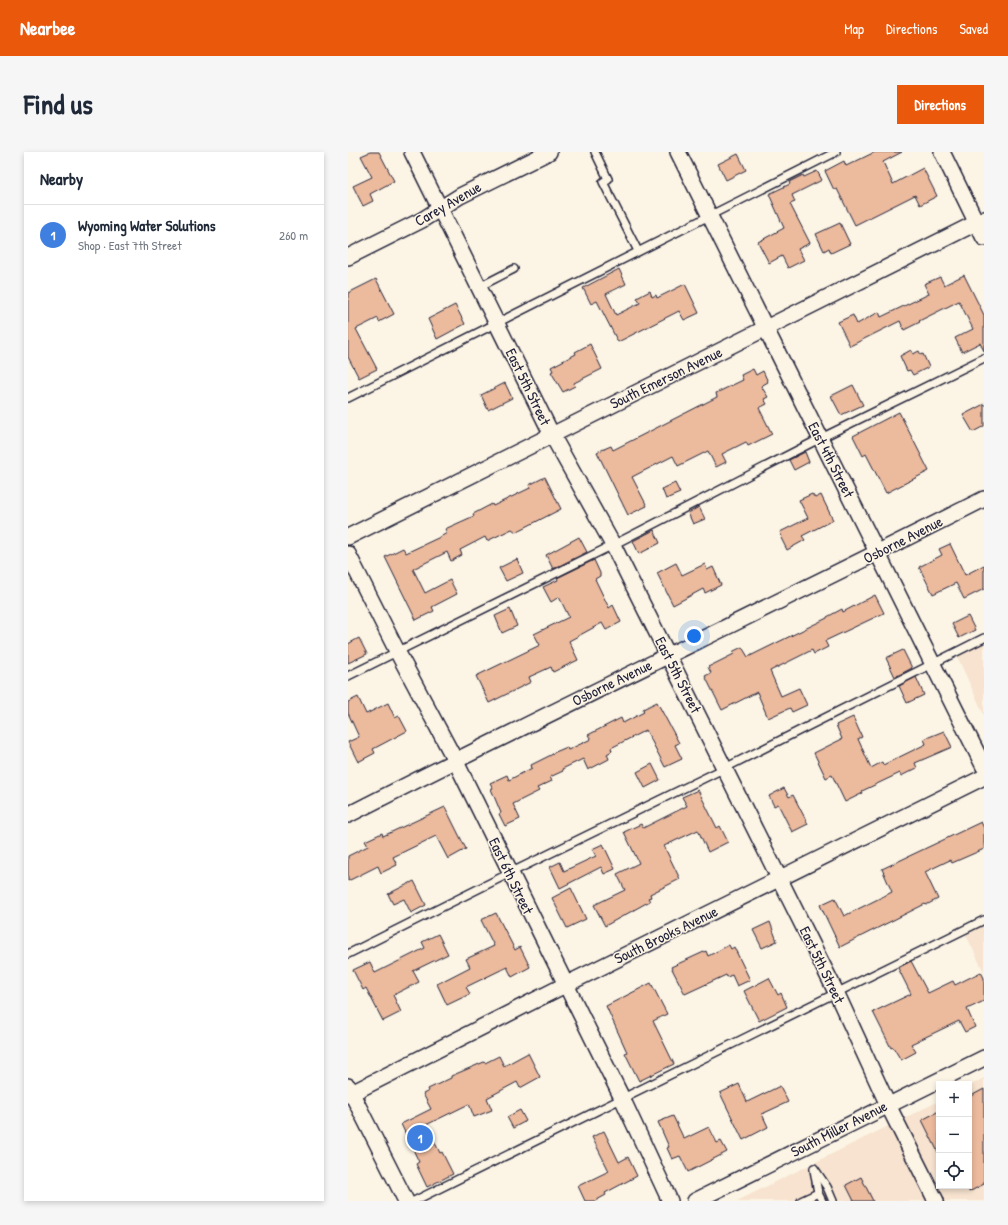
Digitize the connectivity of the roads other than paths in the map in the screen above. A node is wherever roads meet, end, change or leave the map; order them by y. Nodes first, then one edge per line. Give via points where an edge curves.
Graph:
1 (412, 152) edge
2 (549, 152) edge
3 (595, 152) edge
4 (678, 152) edge
5 (836, 152) edge
6 (942, 152) edge
7 (440, 209) junction
8 (709, 215) junction
9 (980, 221) edge
10 (984, 238) edge
11 (638, 251) junction
12 (348, 258) edge
13 (514, 269) dead end
14 (479, 287) junction
15 (497, 323) junction
16 (765, 328) junction
17 (984, 358) edge
18 (348, 398) edge
19 (552, 435) junction
20 (821, 438) junction
21 (984, 499) edge
22 (348, 537) edge
23 (613, 545) junction
24 (878, 552) junction
25 (348, 554) edge
26 (984, 638) edge
27 (397, 651) junction
28 (669, 656) junction
29 (933, 663) junction
30 (348, 676) edge
31 (455, 760) junction
32 (725, 768) junction
33 (984, 768) edge
34 (984, 777) edge
35 (348, 815) edge
36 (510, 873) junction
37 (779, 879) junction
38 (984, 920) edge
39 (348, 954) edge
40 (566, 985) junction
41 (836, 992) junction
42 (984, 1058) edge
43 (349, 1091) edge
44 (622, 1098) junction
45 (888, 1104) junction
46 (818, 1193) junction
47 (406, 1201) edge
48 (414, 1201) edge
49 (670, 1201) edge
50 (695, 1201) edge
51 (801, 1201) edge
52 (822, 1201) edge
53 (833, 1201) edge
54 (936, 1201) edge

1 - 7 street, East 5th Street
2 - 7 street, Carey Avenue via 460,196
3 - 11 lane via 608,179 603,182
4 - 8 street, East 4th Street
5 - 8 lane
6 - 9 street
7 - 12 street, Carey Avenue
7 - 14 street, East 5th Street
8 - 11 lane
8 - 16 street, East 4th Street
9 - 10 street
9 - 16 street, South Emerson Avenue
11 - 15 lane
13 - 14 lane
14 - 15 street, East 5th Street
15 - 18 lane
15 - 19 street, East 5th Street
16 - 19 street, South Emerson Avenue
16 - 20 street, East 4th Street
17 - 20 lane
19 - 22 street, South Emerson Avenue
19 - 23 street, East 5th Street
20 - 23 lane
20 - 24 street, East 4th Street
21 - 24 street, Osborne Avenue
23 - 27 lane
23 - 28 street, East 5th Street
24 - 28 street, Osborne Avenue
24 - 29 street, East 4th Street
25 - 27 street, East 6th Street
26 - 29 lane
27 - 30 lane
27 - 31 street, East 6th Street
28 - 31 street, Osborne Avenue
28 - 32 street, East 5th Street
29 - 32 lane
29 - 33 street, East 4th Street
31 - 35 street, Osborne Avenue
31 - 36 street, East 6th Street
32 - 36 lane
32 - 37 street, East 5th Street
34 - 37 street, South Brooks Avenue
36 - 39 lane
36 - 40 street, East 6th Street
37 - 40 street, South Brooks Avenue
37 - 41 street, East 5th Street
38 - 41 lane
40 - 43 street, South Brooks Avenue
40 - 44 street, East 6th Street
41 - 44 lane
41 - 45 street, East 5th Street
42 - 45 street, South Miller Avenue
43 - 47 street
44 - 48 lane
44 - 49 street, East 6th Street
45 - 50 street, South Miller Avenue
45 - 54 street, East 5th Street
46 - 51 lane
46 - 52 lane
46 - 53 lane via 814,1168

